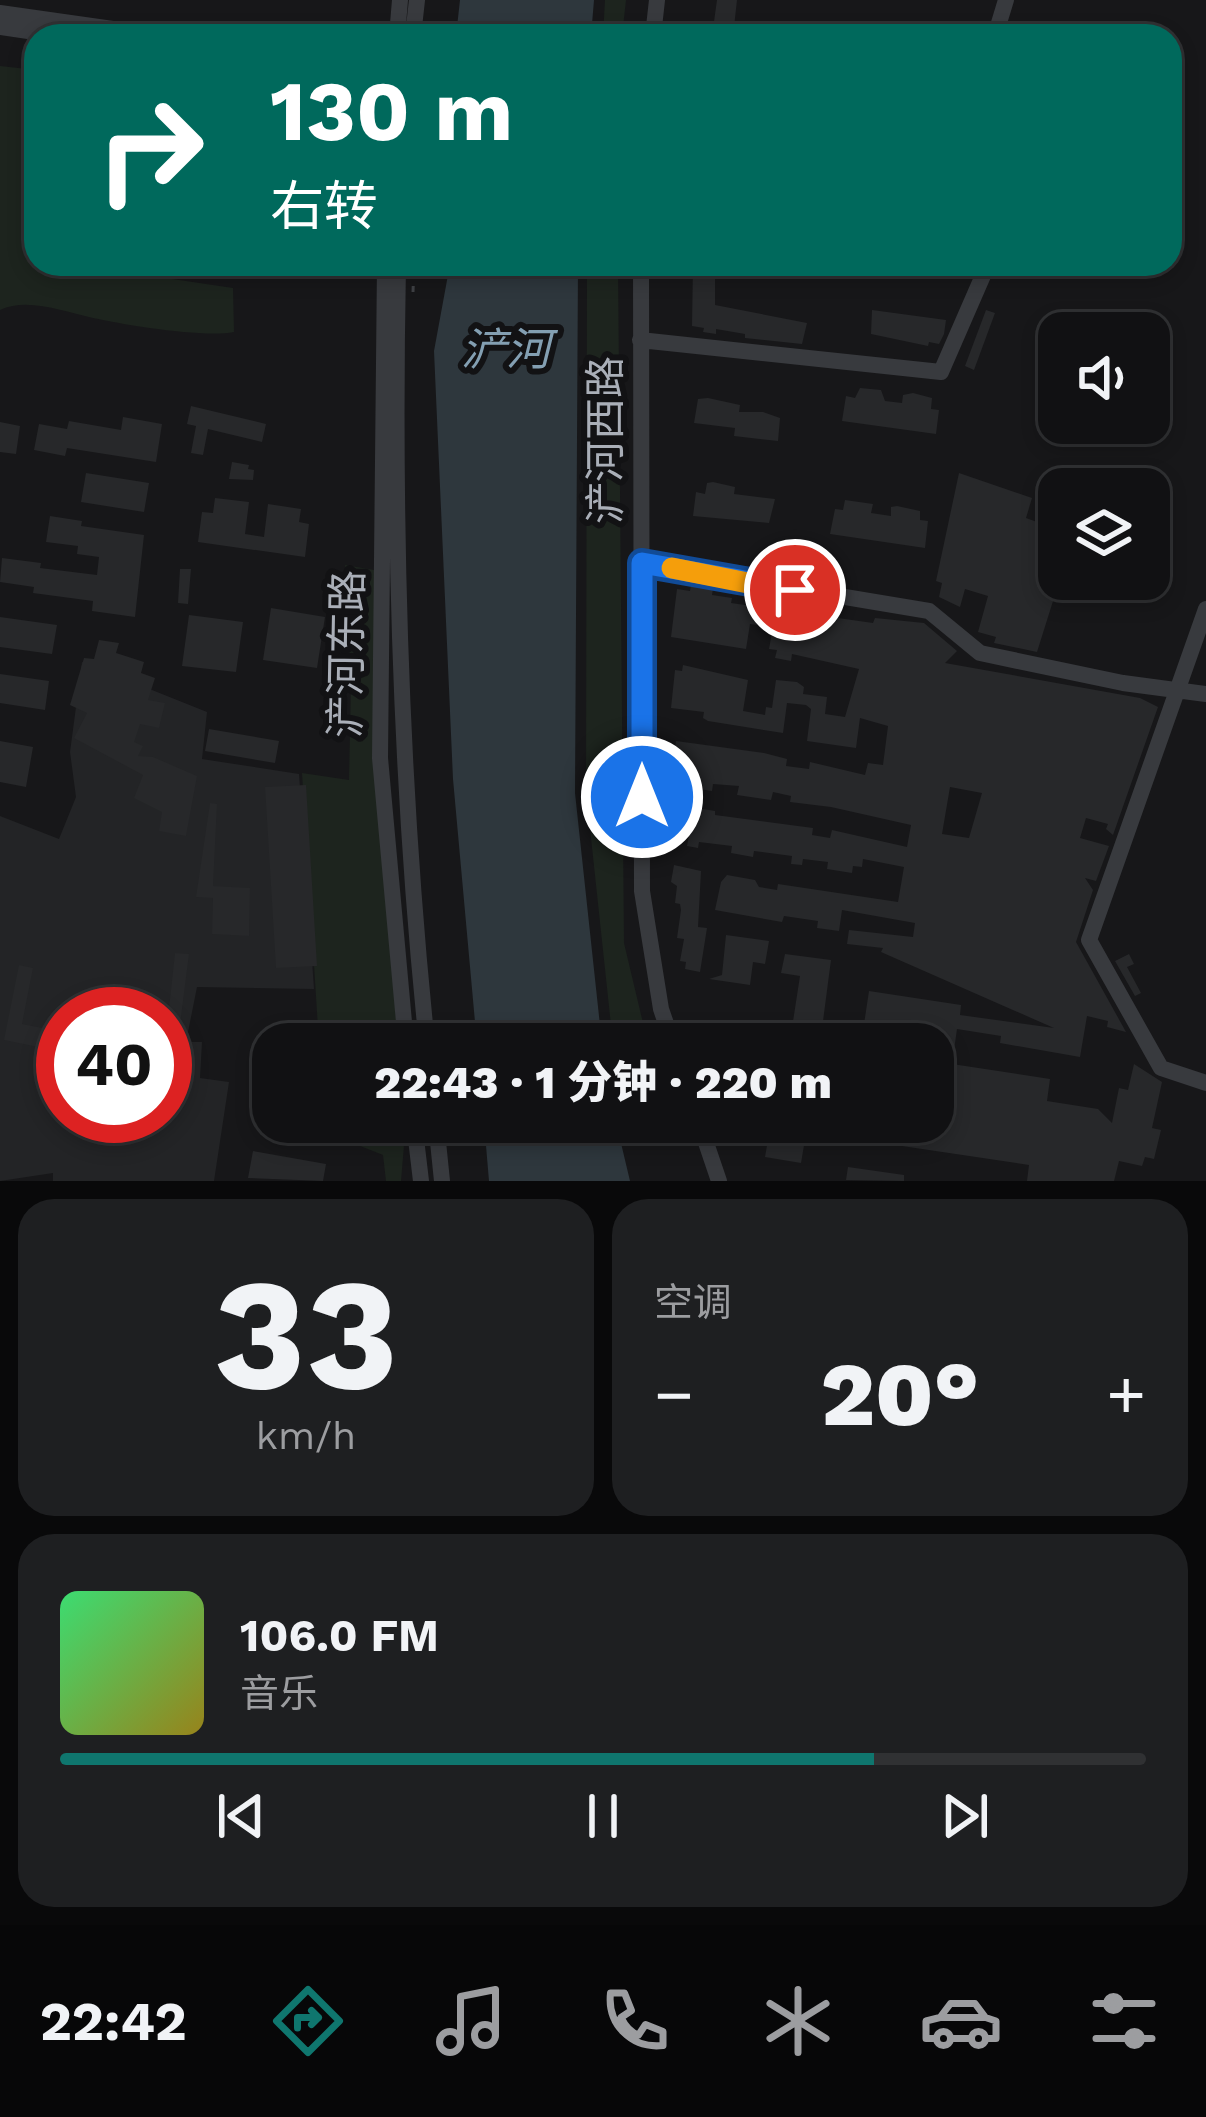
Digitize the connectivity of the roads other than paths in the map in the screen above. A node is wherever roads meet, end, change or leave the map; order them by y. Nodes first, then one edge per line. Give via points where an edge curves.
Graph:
1 (0, 13) edge
2 (77, 24) edge
3 (385, 276) edge
4 (398, 276) edge
5 (640, 276) edge
6 (983, 276) edge
7 (640, 340) junction
8 (642, 563) junction
9 (1206, 609) edge
10 (1177, 690) junction
11 (1206, 694) edge
12 (404, 1023) edge
13 (425, 1023) edge
14 (666, 1023) edge
15 (1206, 1083) edge
16 (416, 1143) edge
17 (438, 1143) edge
18 (706, 1143) edge
19 (421, 1181) edge
20 (442, 1181) edge
21 (719, 1181) edge

1 - 2 street
3 - 12 street, 浐河东路 via 380,758
4 - 13 street, 浐河东路 via 400,649
5 - 7 street, 浐河西路
6 - 7 street via 941,372
7 - 8 street, 浐河西路
8 - 10 street via 929,611 980,653
8 - 14 street, 浐河西路 via 642,891
9 - 10 street
10 - 11 street
10 - 15 street via 1089,940 1161,1068
16 - 19 street
17 - 20 street
18 - 21 street

